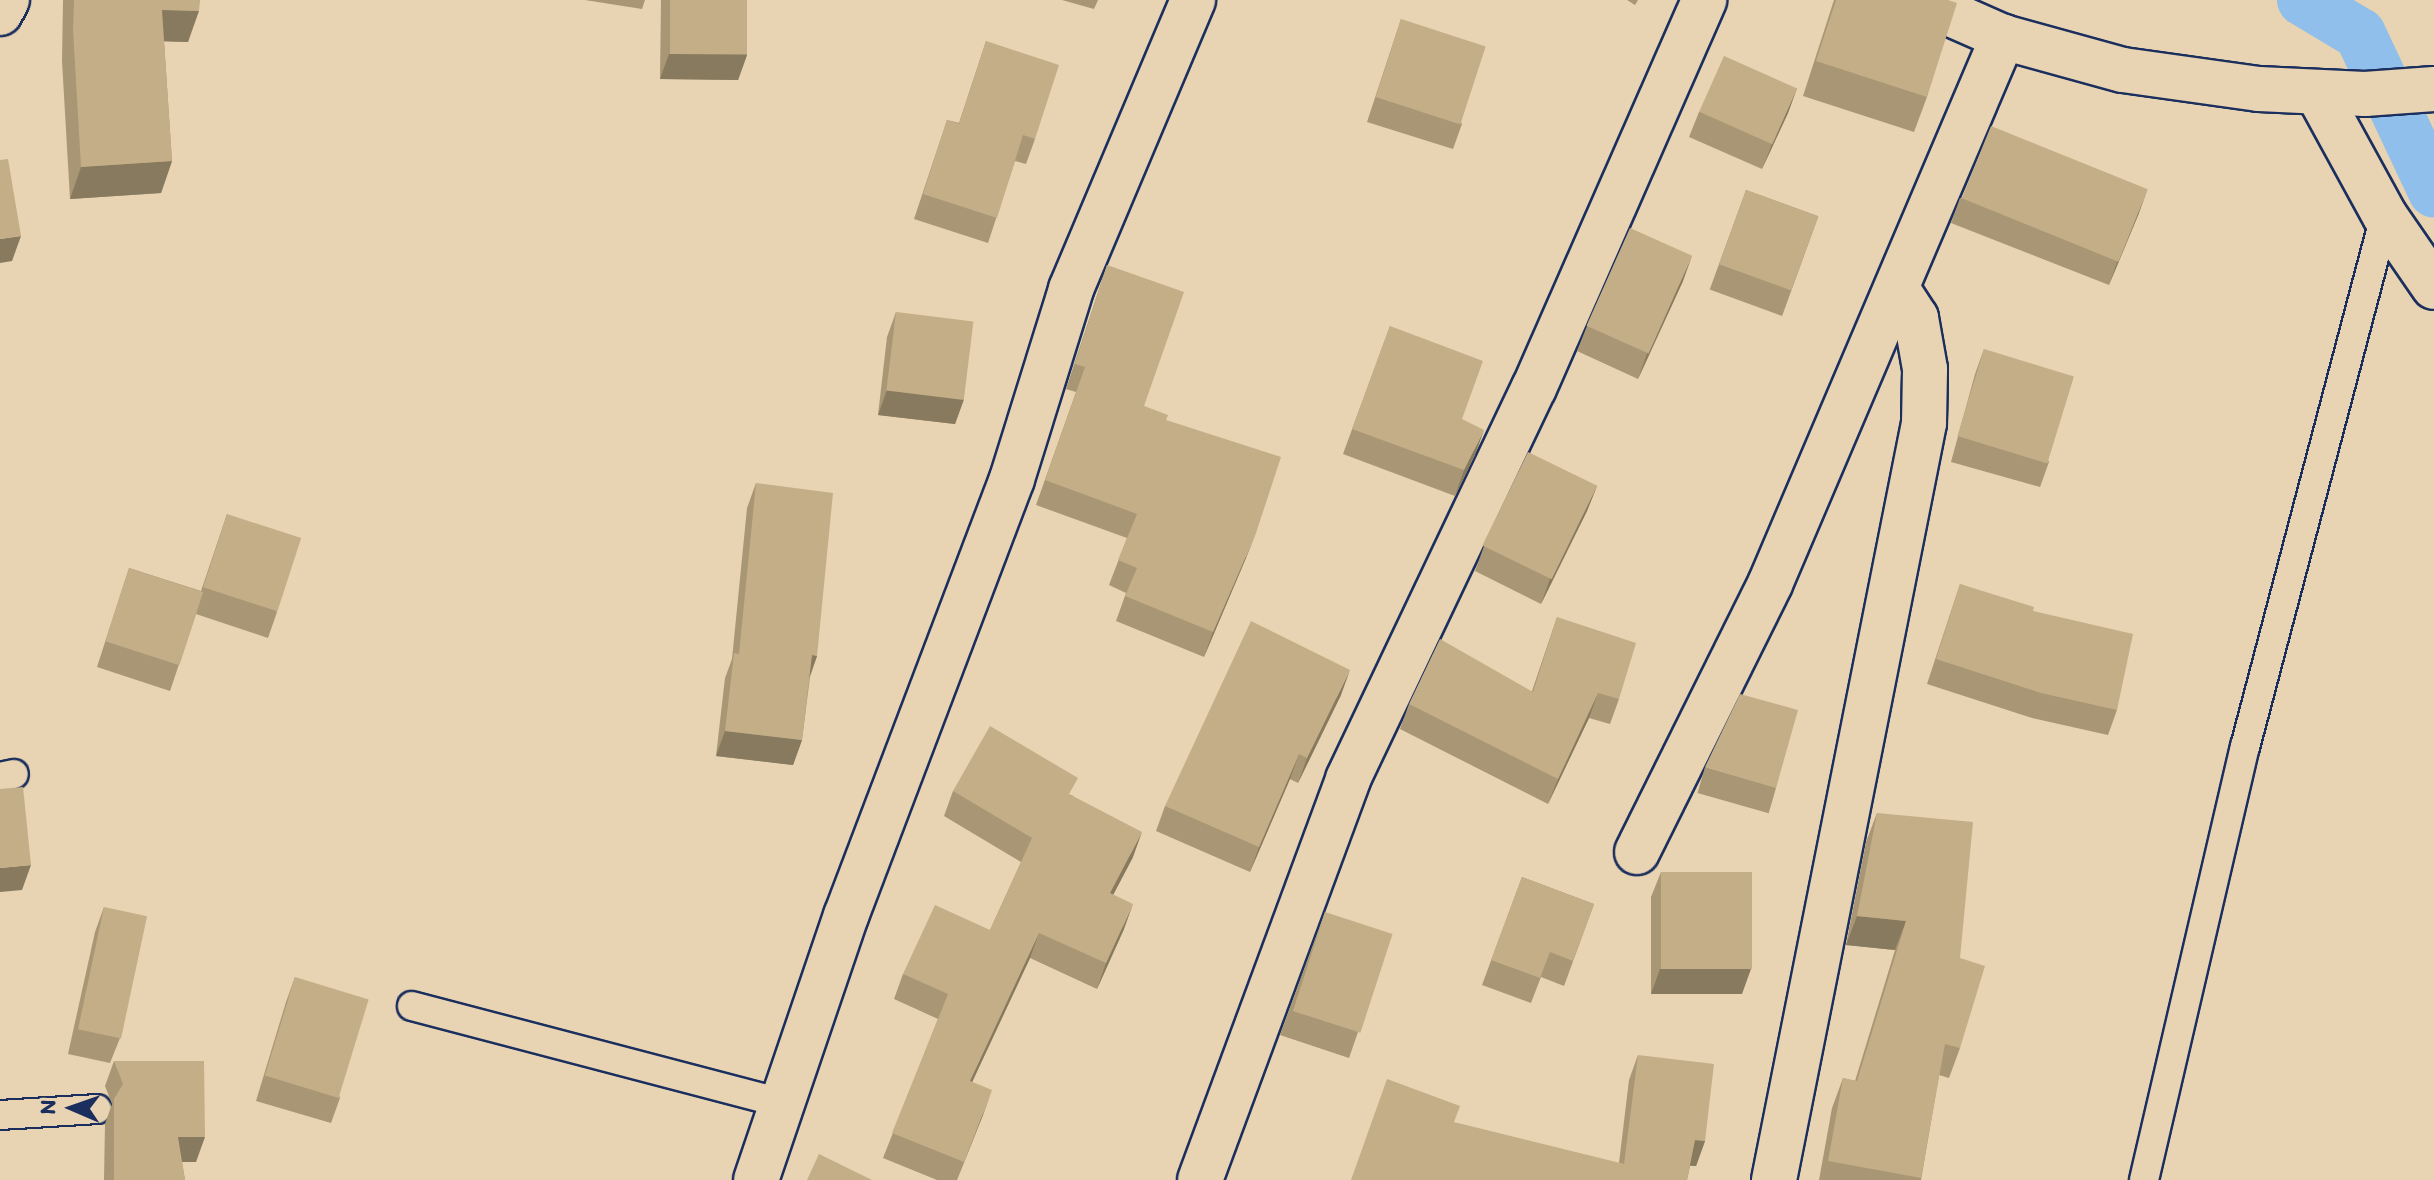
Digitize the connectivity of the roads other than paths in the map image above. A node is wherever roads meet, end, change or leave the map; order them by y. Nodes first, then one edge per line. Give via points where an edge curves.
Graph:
1 (7, 0) edge
2 (1193, 0) edge
3 (1704, 0) edge
4 (1919, 0) edge
5 (0, 13) edge
6 (2003, 37) junction
7 (2434, 89) edge
8 (2317, 92) junction
9 (2385, 216) junction
10 (2434, 287) edge
11 (1897, 289) junction
12 (1637, 852) dead end
13 (412, 1006) dead end
14 (782, 1103) junction
15 (97, 1109) dead end
16 (0, 1115) edge
17 (756, 1180) edge
18 (1200, 1180) edge
19 (1774, 1180) edge
20 (2144, 1180) edge

1 - 5 street
2 - 14 street via 1071,289 1012,479 846,916
3 - 18 street via 1534,388 1348,779
4 - 6 street
6 - 8 street via 2123,70
6 - 11 street
7 - 8 street
8 - 9 street
9 - 10 street
9 - 20 lane via 2245,747
11 - 12 street via 1770,584
11 - 19 street via 1916,318 1925,369 1924,423
13 - 14 lane
14 - 17 street
15 - 16 lane

